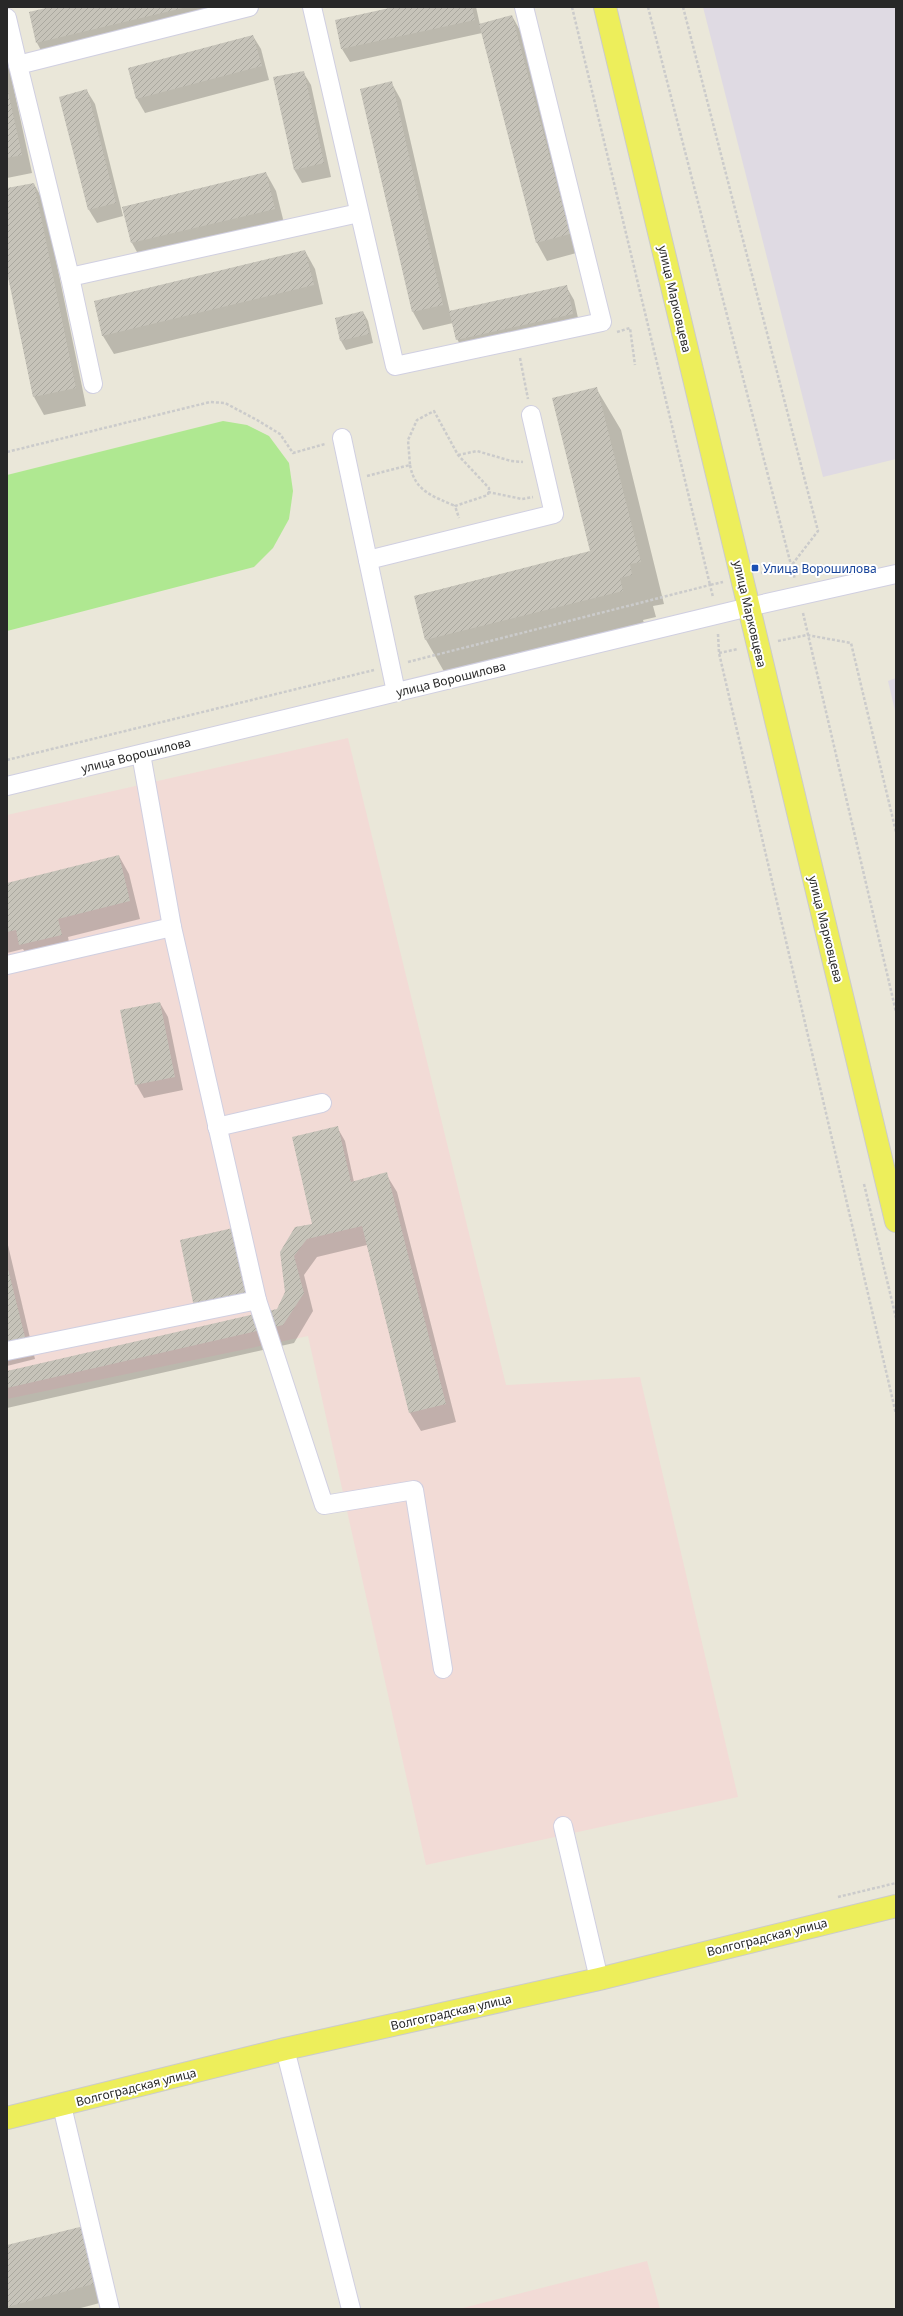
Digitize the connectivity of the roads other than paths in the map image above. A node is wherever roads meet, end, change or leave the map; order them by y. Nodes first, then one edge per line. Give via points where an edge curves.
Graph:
1 (249, 7) edge
2 (312, 7) edge
3 (524, 7) edge
4 (605, 7) edge
5 (7, 18) edge
6 (18, 65) junction
7 (359, 213) junction
8 (70, 277) junction
9 (93, 384) dead end
10 (531, 415) road end
11 (342, 438) road end
12 (368, 560) junction
13 (896, 574) edge
14 (749, 607) junction
15 (396, 692) junction
16 (141, 754) junction
17 (7, 786) edge
18 (172, 927) junction
19 (7, 965) edge
20 (322, 1103) dead end
21 (217, 1127) junction
22 (896, 1221) edge
23 (257, 1300) junction
24 (7, 1351) edge
25 (443, 1668) dead end
26 (563, 1826) dead end
27 (896, 1906) edge
28 (598, 1979) junction
29 (285, 2049) junction
30 (62, 2106) junction
31 (7, 2118) edge
32 (110, 2309) edge
33 (351, 2309) edge

1 - 6 street
2 - 7 street
3 - 7 street via 602,322 395,366
4 - 14 main road, улица Марковцева
5 - 6 street
6 - 8 street
7 - 8 street
8 - 9 street
10 - 12 street via 554,514
11 - 12 street
12 - 15 street
13 - 14 street, улица Ворошилова
14 - 15 street, улица Ворошилова
14 - 22 main road, улица Марковцева
15 - 16 street, улица Ворошилова
16 - 17 street, улица Ворошилова
16 - 18 street
18 - 19 street
18 - 21 street
20 - 21 street
21 - 23 street
23 - 24 street
23 - 25 street via 324,1505 414,1490
26 - 28 street
27 - 28 main road, Волгоградская улица
28 - 29 main road, Волгоградская улица
29 - 30 main road, Волгоградская улица
29 - 33 street
30 - 31 main road, Волгоградская улица
30 - 32 street

